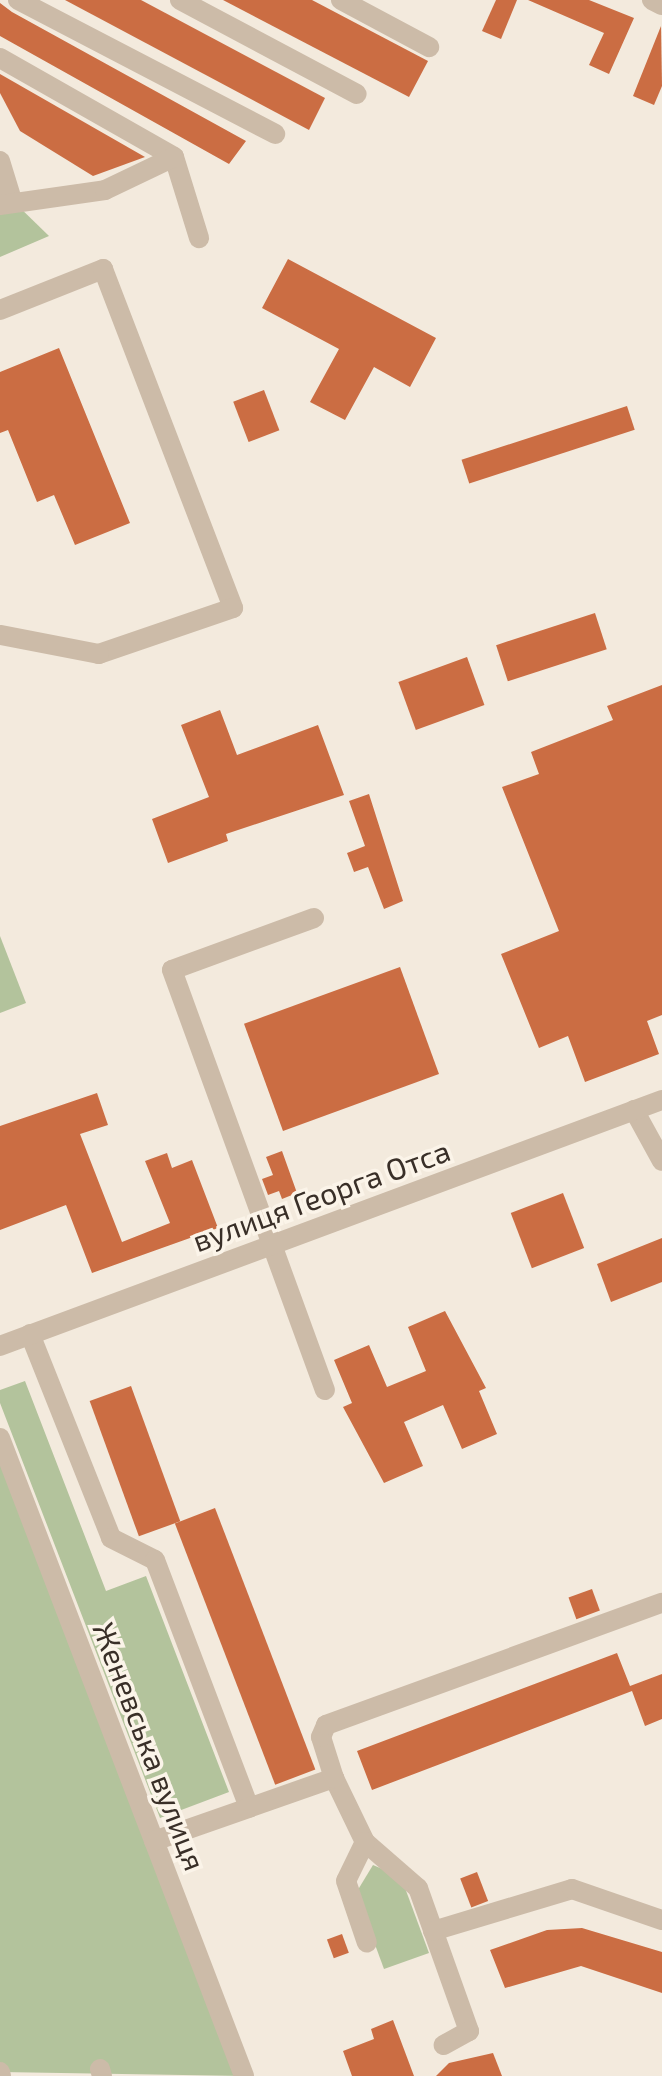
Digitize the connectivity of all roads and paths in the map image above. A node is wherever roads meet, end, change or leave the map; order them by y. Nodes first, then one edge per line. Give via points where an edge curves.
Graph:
1 (18, 0) edge
2 (180, 0) edge
3 (341, 0) edge
4 (652, 0) edge
5 (662, 5) edge
6 (429, 47) dead end
7 (0, 58) edge
8 (357, 94) dead end
9 (275, 134) dead end
10 (174, 157) junction
11 (0, 161) edge
12 (6, 202) edge
13 (199, 238) dead end
14 (0, 310) edge
15 (0, 635) edge
16 (314, 918) dead end
17 (662, 1100) edge
18 (634, 1110) junction
19 (662, 1161) edge
20 (268, 1246) junction
21 (30, 1334) junction
22 (0, 1346) edge
23 (325, 1390) dead end
24 (0, 1438) edge
25 (662, 1603) edge
26 (334, 1778) junction
27 (249, 1808) junction
28 (154, 1841) junction
29 (365, 1842) junction
30 (662, 1920) edge
31 (433, 1931) junction
32 (367, 1943) dead end
33 (444, 2045) dead end
34 (243, 2076) edge

1 - 9 street
2 - 8 street
3 - 6 street
4 - 5 street
7 - 10 street
10 - 12 street via 105,190
10 - 13 street
11 - 12 street
14 - 15 street via 103,269 233,608 99,654
16 - 20 street via 172,970
17 - 18 street, вулиця Георга Отса
18 - 19 street
18 - 20 street, вулиця Георга Отса
20 - 21 street, вулиця Георга Отса
20 - 23 street
21 - 22 street, вулиця Георга Отса
21 - 27 street via 111,1538 155,1560
24 - 28 street, Женевська вулиця
25 - 26 street via 326,1725 321,1737
26 - 27 street
26 - 29 street
27 - 28 street
28 - 34 street, Женевська вулиця
29 - 31 street via 406,1871
29 - 32 street via 346,1881
30 - 31 street via 572,1889
31 - 33 street via 469,2031

